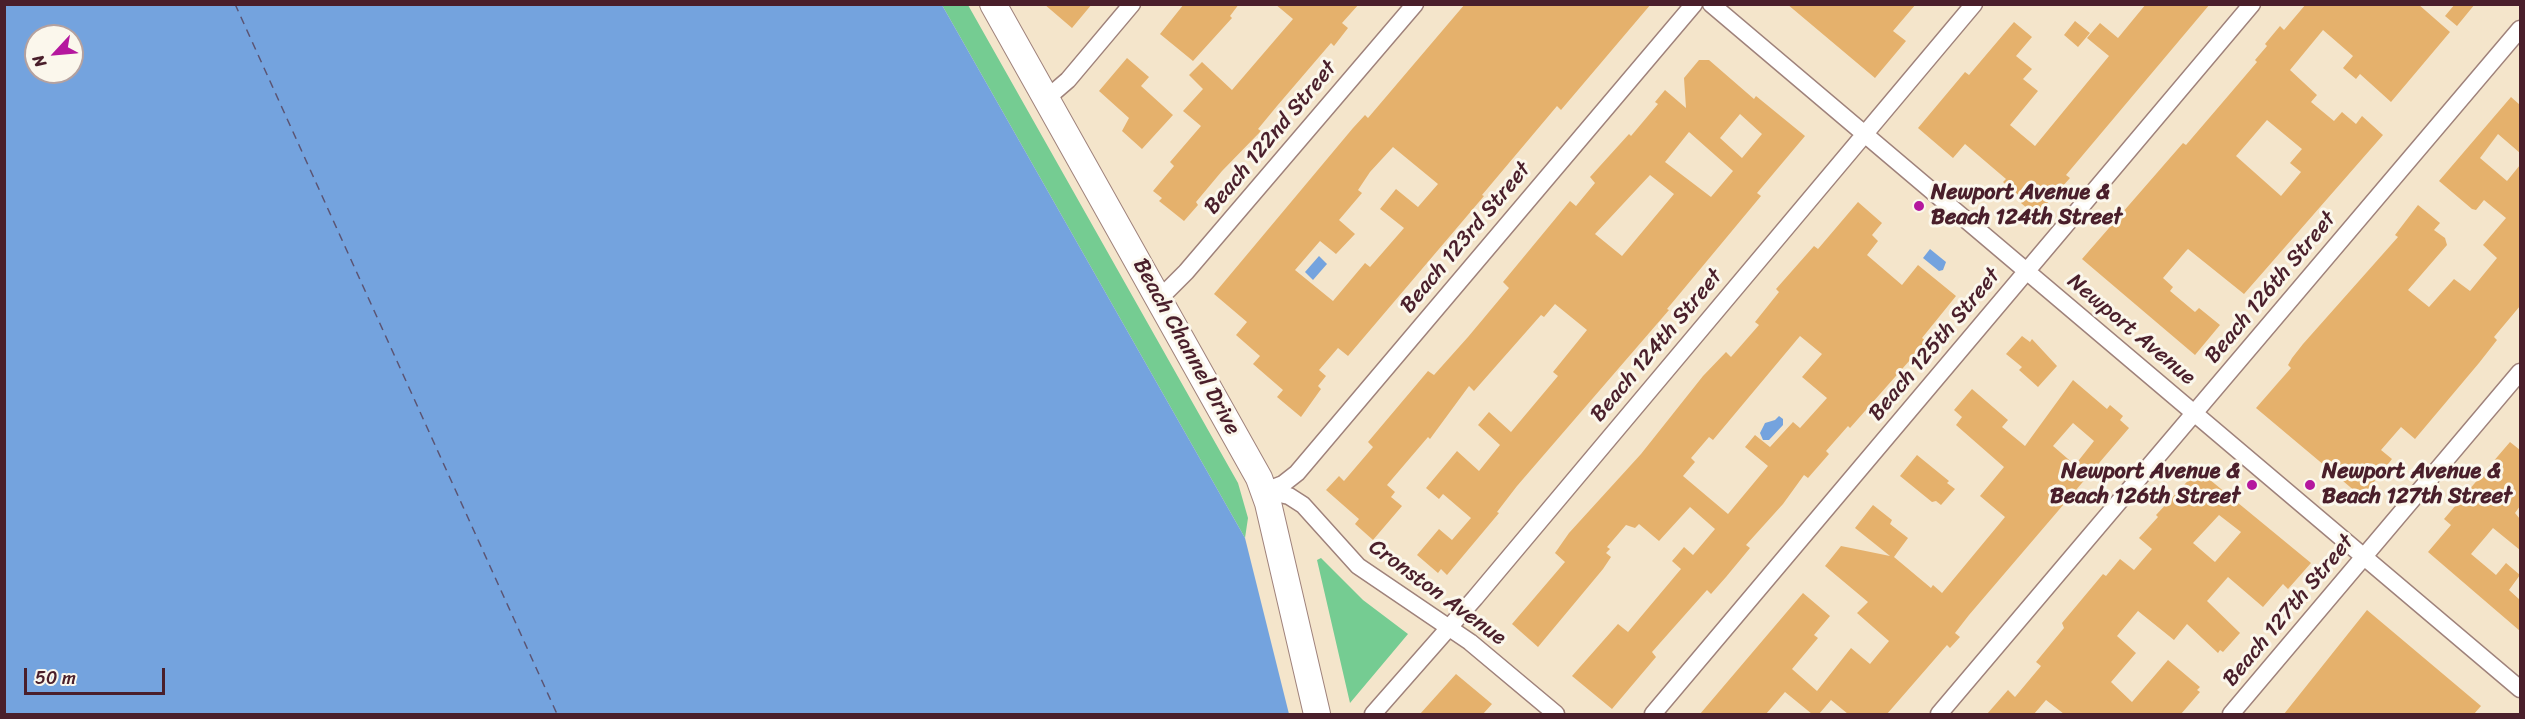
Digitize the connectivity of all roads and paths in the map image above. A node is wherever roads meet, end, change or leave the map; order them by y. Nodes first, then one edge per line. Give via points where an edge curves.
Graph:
1 (993, 4) edge
2 (1132, 4) edge
3 (1414, 4) edge
4 (1694, 4) edge
5 (1712, 4) edge
6 (1974, 4) edge
7 (2252, 4) edge
8 (2520, 29) edge
9 (1046, 99) junction
10 (1864, 134) junction
11 (2027, 271) junction
12 (1159, 299) junction
13 (2520, 372) edge
14 (2194, 413) junction
15 (1265, 491) junction
16 (2364, 557) junction
17 (1449, 627) junction
18 (2520, 689) edge
19 (1317, 714) edge
20 (1373, 714) edge
21 (1556, 714) edge
22 (1653, 714) edge
23 (1939, 714) edge
24 (2230, 714) edge

1 - 9 main road, Beach Channel Drive
2 - 9 street via 1068,80
3 - 12 street, Beach 122nd Street
4 - 15 street, Beach 123rd Street via 1297,473
5 - 10 street, Newport Avenue
6 - 10 street, Beach 124th Street
7 - 11 street, Beach 125th Street
8 - 14 street, Beach 126th Street
9 - 12 main road, Beach Channel Drive
10 - 11 street, Newport Avenue
10 - 17 street, Beach 124th Street
11 - 14 street, Newport Avenue
11 - 22 street, Beach 125th Street
12 - 15 main road, Beach Channel Drive
13 - 16 street, Beach 127th Street
14 - 16 street, Newport Avenue
14 - 23 street, Beach 126th Street
15 - 17 street, Cronston Avenue via 1296,500 1365,571
15 - 19 main road, Beach Channel Drive
16 - 18 street, Newport Avenue
16 - 24 street, Beach 127th Street
17 - 20 street, Beach 124th Street
17 - 21 street, Cronston Avenue

